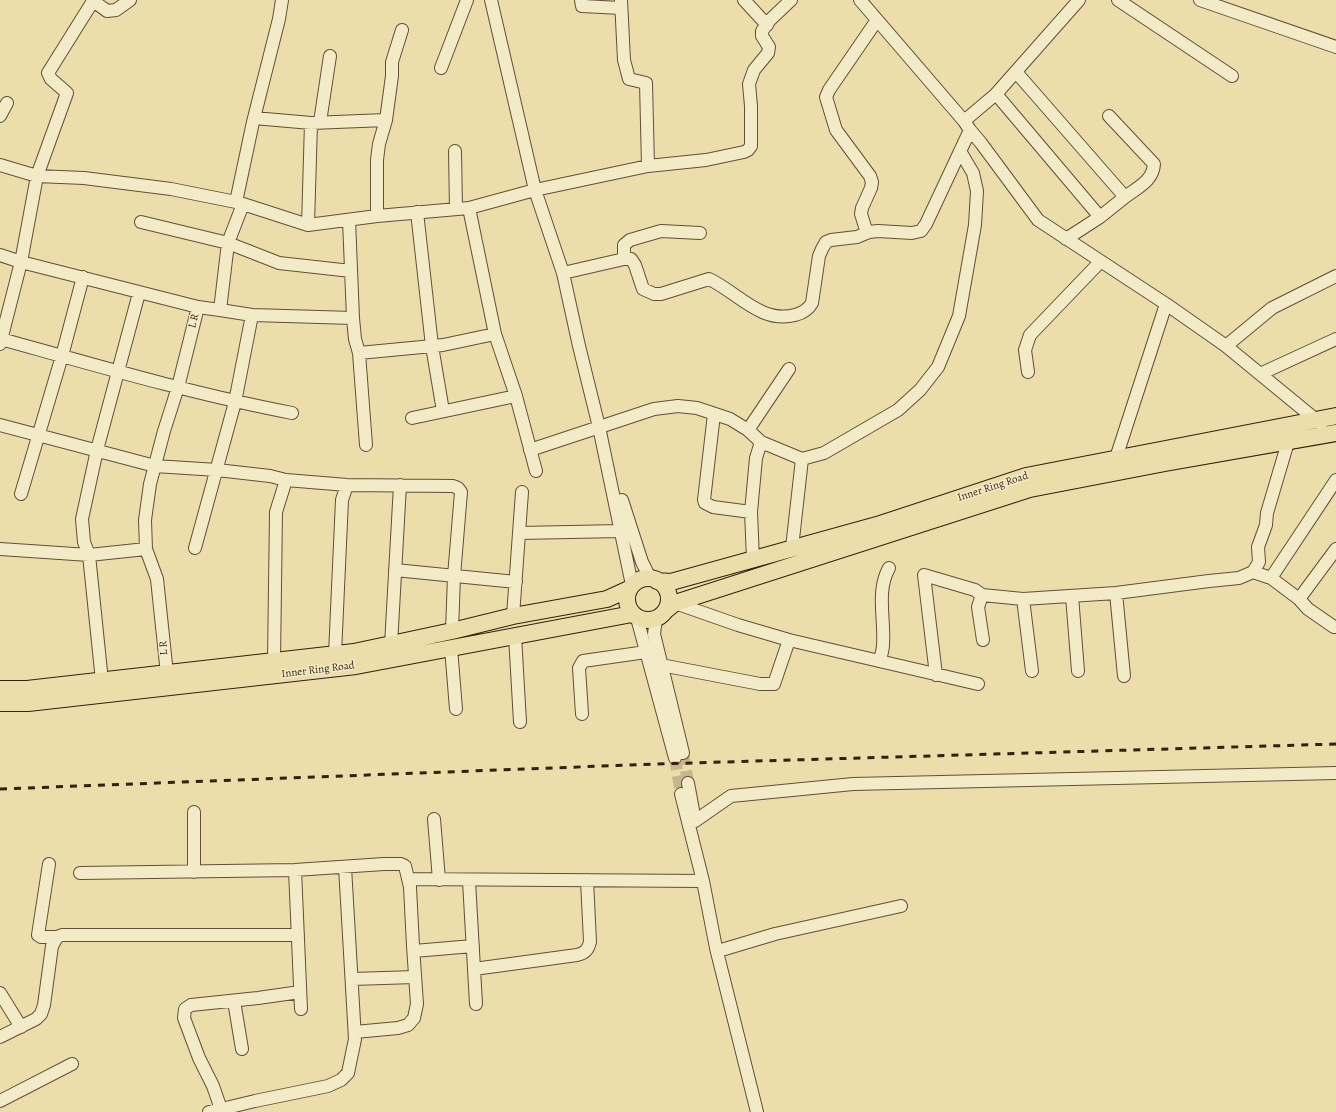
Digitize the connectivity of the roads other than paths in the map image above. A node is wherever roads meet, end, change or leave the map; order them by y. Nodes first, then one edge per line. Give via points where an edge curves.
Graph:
1 (130, 0) edge
2 (282, 0) edge
3 (467, 0) edge
4 (491, 0) edge
5 (581, 0) edge
6 (744, 0) edge
7 (791, 0) edge
8 (860, 0) edge
9 (1080, 0) edge
10 (1118, 0) edge
11 (1200, 0) edge
12 (93, 1) edge
13 (621, 4) edge
14 (877, 20) junction
15 (767, 25) junction
16 (402, 30) dead end
17 (1336, 47) edge
18 (330, 56) dead end
19 (441, 68) dead end
20 (1016, 72) junction
21 (1232, 76) dead end
22 (996, 94) junction
23 (7, 103) dead end
24 (0, 116) edge
25 (1109, 116) dead end
26 (254, 118) junction
27 (386, 120) junction
28 (316, 123) junction
29 (967, 125) junction
30 (455, 151) dead end
31 (960, 151) junction
32 (0, 165) edge
33 (648, 166) junction
34 (37, 176) junction
35 (535, 190) junction
36 (1126, 197) junction
37 (239, 203) junction
38 (469, 208) junction
39 (456, 209) junction
40 (417, 212) junction
41 (377, 216) junction
42 (1100, 217) junction
43 (349, 220) junction
44 (141, 222) dead end
45 (308, 225) junction
46 (700, 233) dead end
47 (867, 233) junction
48 (1066, 239) junction
49 (228, 243) junction
50 (0, 255) edge
51 (624, 260) junction
52 (21, 262) junction
53 (1100, 262) junction
54 (350, 271) junction
55 (563, 273) junction
56 (1336, 276) edge
57 (83, 277) junction
58 (139, 293) junction
59 (1166, 304) junction
60 (198, 307) junction
61 (220, 310) junction
62 (252, 315) junction
63 (353, 318) junction
64 (495, 334) junction
65 (1336, 339) edge
66 (1, 342) edge
67 (432, 346) junction
68 (1226, 346) junction
69 (359, 353) junction
70 (62, 356) junction
71 (789, 369) dead end
72 (119, 372) junction
73 (1028, 372) dead end
74 (1260, 374) junction
75 (178, 387) junction
76 (516, 396) junction
77 (235, 402) junction
78 (442, 411) junction
79 (292, 412) dead end
80 (714, 414) junction
81 (1336, 416) edge
82 (412, 418) dead end
83 (1316, 420) junction
84 (0, 425) edge
85 (748, 430) junction
86 (601, 433) junction
87 (39, 435) junction
88 (1335, 435) edge
89 (761, 442) junction
90 (1288, 442) junction
91 (366, 445) dead end
92 (97, 450) junction
93 (530, 450) junction
94 (1116, 458) junction
95 (802, 459) junction
96 (155, 466) junction
97 (217, 470) junction
98 (536, 471) dead end
99 (286, 480) junction
100 (1336, 480) edge
101 (347, 485) junction
102 (400, 485) junction
103 (522, 492) dead end
104 (22, 494) dead end
105 (751, 512) junction
106 (621, 531) junction
107 (519, 534) junction
108 (195, 548) dead end
109 (792, 548) junction
110 (0, 549) edge
111 (146, 549) junction
112 (1336, 549) edge
113 (90, 555) junction
114 (753, 559) junction
115 (889, 568) dead end
116 (395, 570) junction
117 (1253, 572) junction
118 (454, 576) junction
119 (1271, 578) junction
120 (654, 580) junction
121 (516, 582) junction
122 (630, 587) junction
123 (1116, 593) junction
124 (982, 595) junction
125 (1072, 596) junction
126 (1023, 599) junction
127 (1299, 599) junction
128 (665, 611) junction
129 (514, 616) junction
130 (634, 616) junction
131 (1336, 627) edge
132 (452, 631) junction
133 (515, 636) junction
134 (789, 640) junction
135 (983, 640) dead end
136 (391, 645) junction
137 (452, 648) junction
138 (646, 652) junction
139 (335, 654) junction
140 (880, 660) junction
141 (274, 661) junction
142 (661, 665) junction
143 (1032, 671) dead end
144 (1078, 671) dead end
145 (167, 674) junction
146 (936, 675) junction
147 (1124, 676) dead end
148 (102, 681) junction
149 (978, 684) dead end
150 (0, 689) edge
151 (0, 703) edge
152 (456, 709) dead end
153 (582, 714) dead end
154 (520, 722) dead end
155 (1336, 773) edge
156 (688, 783) tunnel mouth
157 (681, 794) tunnel mouth
158 (194, 812) dead end
159 (434, 819) dead end
160 (695, 821) junction
161 (49, 864) dead end
162 (344, 868) junction
163 (295, 870) junction
164 (194, 872) junction
165 (80, 873) dead end
166 (408, 879) junction
167 (439, 880) junction
168 (587, 880) junction
169 (469, 881) junction
170 (703, 881) junction
171 (901, 906) dead end
172 (298, 935) junction
173 (57, 938) junction
174 (473, 946) junction
175 (717, 949) junction
176 (414, 951) junction
177 (474, 969) junction
178 (415, 977) junction
179 (352, 979) junction
180 (300, 992) junction
181 (0, 993) edge
182 (234, 1001) junction
183 (476, 1004) dead end
184 (301, 1009) dead end
185 (20, 1027) junction
186 (355, 1032) junction
187 (0, 1037) edge
188 (242, 1049) dead end
189 (72, 1064) dead end
190 (0, 1101) edge
191 (221, 1109) junction
192 (209, 1112) edge
193 (757, 1112) edge

1 - 12 street via 116,10 107,11
2 - 26 street
3 - 19 street
4 - 35 street
5 - 13 street via 582,6
6 - 15 street
7 - 15 street
8 - 14 street
9 - 20 street
10 - 21 street
11 - 17 street
12 - 34 street via 48,73 67,92
13 - 33 street via 624,60 629,80 646,83
14 - 29 street
14 - 47 street via 826,97 836,130 872,182 861,214
15 - 33 street via 762,31 762,36 769,47 768,53 754,70 749,84 752,128 751,146 748,150 706,160
16 - 27 street via 392,62
18 - 28 street
20 - 22 street
20 - 36 street
22 - 29 street
22 - 42 street
23 - 24 street
25 - 36 street via 1154,164 1154,172 1149,179
26 - 28 street
26 - 37 street
27 - 28 street
27 - 41 street via 377,160
28 - 45 street
29 - 31 street
29 - 48 street via 1038,220
30 - 39 street
31 - 47 street via 921,231
31 - 95 street via 973,173 977,191 975,226 959,316 938,367 920,390 898,410 824,453
32 - 34 street
33 - 35 street
34 - 37 street via 84,178 170,189
34 - 52 street
35 - 38 street
35 - 55 street
36 - 42 street
37 - 45 street
37 - 49 street
38 - 39 street
38 - 64 street
39 - 40 street
40 - 41 street
40 - 67 street
41 - 43 street
42 - 48 street
43 - 45 street
43 - 54 street
44 - 49 street
46 - 51 street via 661,231 630,240 624,245
47 - 51 street via 826,242 818,260 812,303 808,309 790,316 773,316 752,307 709,279 654,294 643,289 631,260
48 - 53 street
49 - 54 street via 278,263
49 - 61 street
50 - 52 street
51 - 55 street
52 - 57 street
52 - 66 street
53 - 59 street
53 - 73 street via 1030,335 1025,350
54 - 63 street
55 - 86 street
56 - 68 street via 1272,308
57 - 58 street
57 - 70 street
58 - 60 street
58 - 72 street
59 - 68 street
59 - 94 street
60 - 61 street, L R
60 - 75 street, L R
61 - 62 street, L R
62 - 63 street, L R
62 - 77 street
63 - 69 street
64 - 67 street
64 - 76 street
65 - 74 street
66 - 70 street
67 - 69 street
67 - 78 street
68 - 74 street
69 - 91 street
70 - 72 street
70 - 87 street
71 - 85 street
72 - 75 street
72 - 92 street
74 - 83 street
75 - 77 street
75 - 96 street, L R
76 - 78 street
76 - 93 street
77 - 79 street
77 - 97 street
78 - 82 street
80 - 85 street via 730,419
80 - 86 street via 697,408 678,406 654,409
80 - 105 street via 705,504
81 - 83 main road, Inner Ring Road
83 - 88 street
83 - 94 main road, Inner Ring Road
84 - 87 street
85 - 89 street
86 - 93 street
86 - 106 street
86 - 120 street via 642,562
87 - 92 street
87 - 104 street
88 - 90 main road, Inner Ring Road
89 - 95 street
89 - 105 street via 756,458
90 - 117 street via 1258,547 1259,562
90 - 128 main road, Inner Ring Road via 1030,489
92 - 96 street
92 - 113 street via 82,519 84,542
93 - 98 street
94 - 109 main road, Inner Ring Road via 1026,476 877,525
95 - 109 street
96 - 97 street
96 - 111 street, L R via 145,520
97 - 99 street
97 - 108 street
99 - 101 street
99 - 141 street via 276,512
100 - 119 street
101 - 102 street
101 - 139 street via 342,500
102 - 116 street
102 - 118 street via 453,486 461,492
103 - 107 street
105 - 114 street
106 - 107 street
106 - 122 street
107 - 121 street
109 - 114 main road, Inner Ring Road
110 - 113 street
111 - 113 street
111 - 145 street, L R via 157,579
112 - 127 street
113 - 148 street
114 - 120 main road, Inner Ring Road via 671,582
115 - 140 street via 884,576 882,594 883,646
116 - 118 street
116 - 136 street
117 - 119 street
117 - 123 street via 1239,578
118 - 121 street
118 - 132 street
119 - 127 street
120 - 122 main road via 643,579
120 - 128 main road via 667,591 669,598
121 - 129 street
122 - 129 main road, Inner Ring Road via 607,599
122 - 130 main road via 627,603
123 - 125 street
123 - 147 street
124 - 126 street
124 - 135 street via 978,607
124 - 146 street via 975,590 924,575
125 - 126 street
125 - 144 street
126 - 143 street
127 - 131 street via 1308,609
128 - 130 main road via 649,620
128 - 134 street via 738,625
128 - 142 street via 654,634
129 - 132 main road, Inner Ring Road
130 - 133 main road, Inner Ring Road
130 - 138 street
132 - 136 main road, Inner Ring Road
133 - 137 main road, Inner Ring Road
133 - 154 street
134 - 140 street
134 - 142 street via 774,684 760,684
136 - 139 main road, Inner Ring Road
137 - 151 main road, Inner Ring Road via 356,666 28,704
137 - 152 street
138 - 142 street via 679,755
138 - 153 street via 583,661 579,668
139 - 141 main road, Inner Ring Road
140 - 146 street
141 - 145 main road, Inner Ring Road
145 - 148 main road, Inner Ring Road
146 - 149 street
148 - 150 main road, Inner Ring Road via 27,689
155 - 160 street via 853,784 732,796
156 - 160 street
157 - 170 street
158 - 164 street
159 - 167 street
160 - 175 street
161 - 173 street via 38,935
162 - 163 street
162 - 166 street via 401,864 405,866
162 - 179 street
163 - 164 street
163 - 172 street
164 - 165 street
166 - 167 street
166 - 176 street
167 - 169 street
168 - 169 street
168 - 170 street
168 - 177 street via 590,942 586,951 577,955
169 - 174 street
170 - 175 street
171 - 175 street
172 - 173 street via 62,935
172 - 180 street
173 - 185 street via 52,946 41,1014
174 - 176 street
174 - 177 street
175 - 193 street
176 - 178 street
177 - 183 street
178 - 179 street
178 - 186 street via 416,1012 408,1025
179 - 186 street
180 - 182 street
180 - 184 street
181 - 185 street
182 - 188 street
182 - 191 street via 191,1005 184,1011 196,1052
185 - 187 street
186 - 191 street via 348,1073 341,1080 328,1086
189 - 190 street
191 - 192 street

